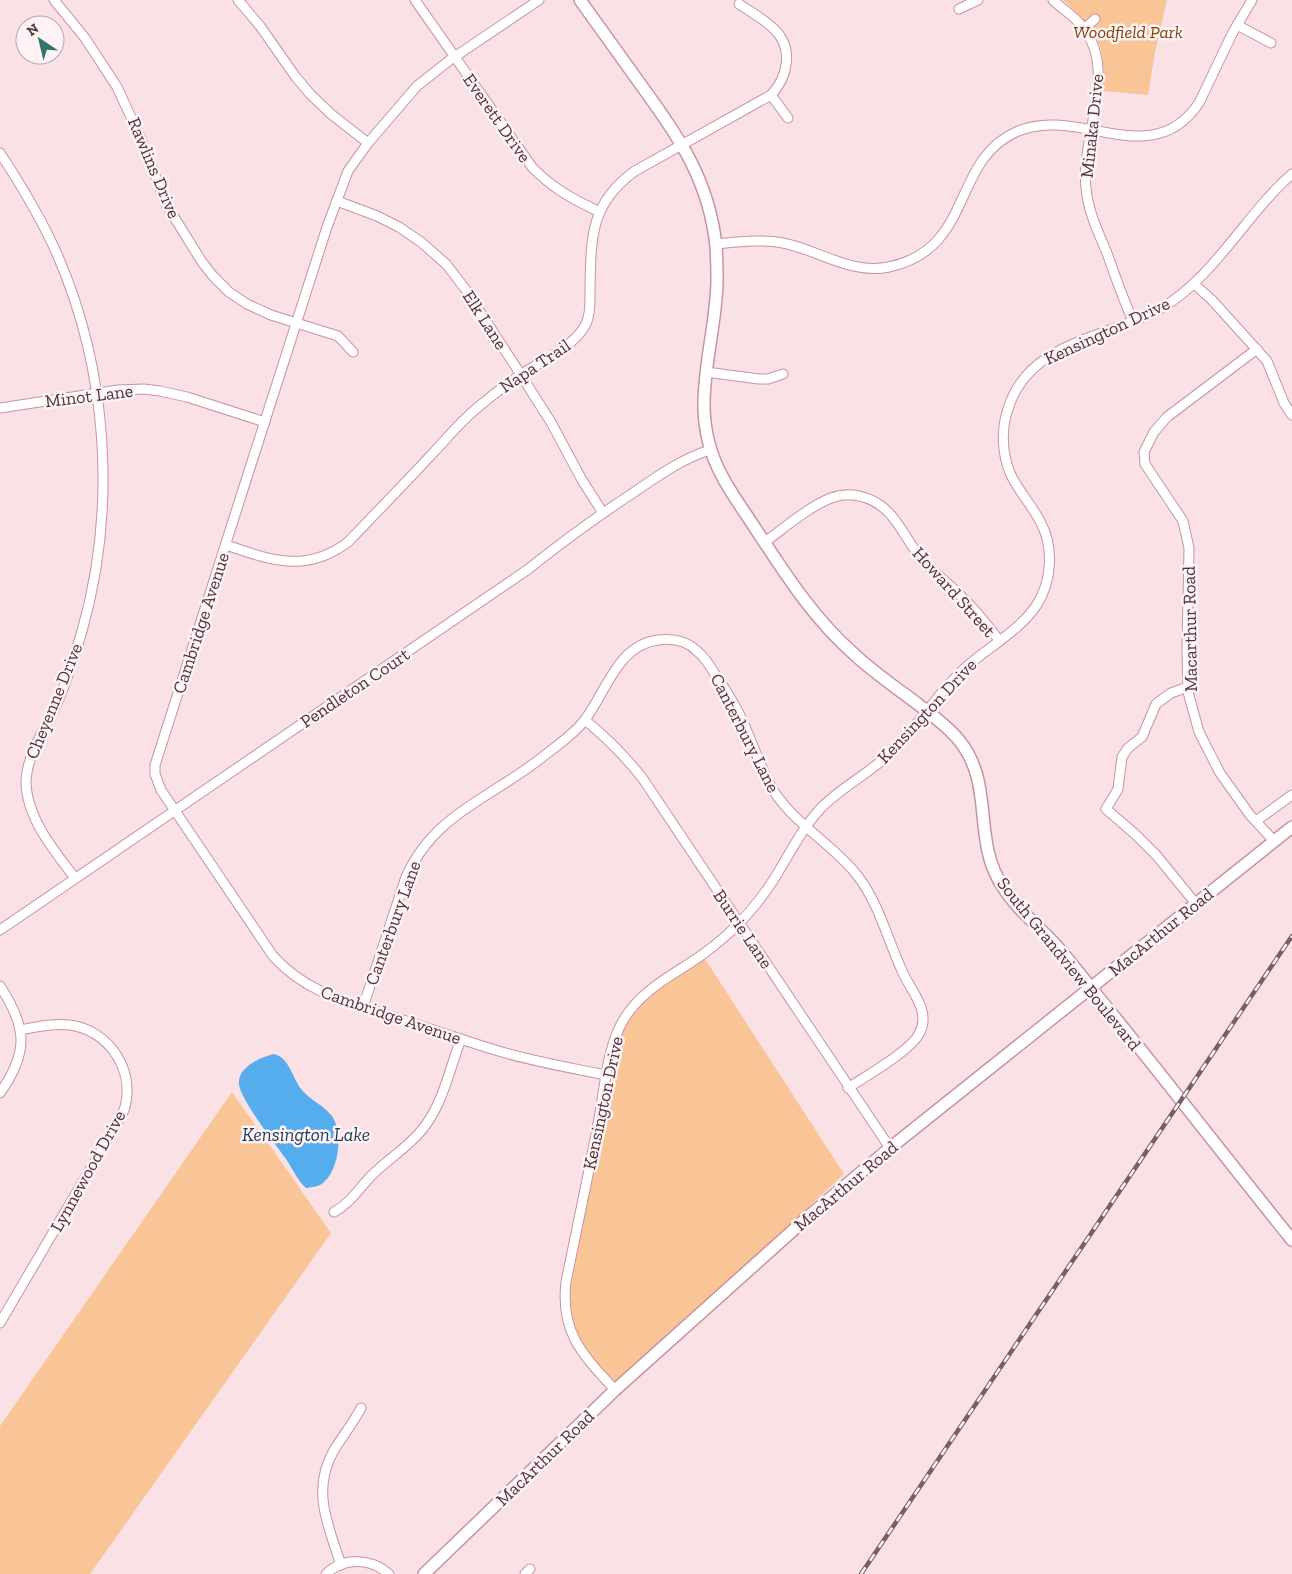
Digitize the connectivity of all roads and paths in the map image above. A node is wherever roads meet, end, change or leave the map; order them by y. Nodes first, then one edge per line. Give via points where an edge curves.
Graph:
1 (54, 0) edge
2 (238, 0) edge
3 (415, 0) edge
4 (539, 0) edge
5 (580, 0) edge
6 (978, 0) edge
7 (1053, 0) edge
8 (1252, 0) edge
9 (739, 4) dead end
10 (959, 9) dead end
11 (1095, 19) dead end
12 (1236, 25) junction
13 (1084, 29) junction
14 (1271, 43) dead end
15 (454, 57) junction
16 (770, 95) junction
17 (788, 118) dead end
18 (1091, 130) junction
19 (368, 143) junction
20 (682, 144) junction
21 (0, 153) edge
22 (1292, 174) edge
23 (337, 202) junction
24 (600, 212) junction
25 (716, 244) junction
26 (1194, 284) junction
27 (1133, 321) junction
28 (298, 324) junction
29 (1257, 349) junction
30 (353, 352) dead end
31 (706, 372) junction
32 (783, 374) dead end
33 (521, 375) junction
34 (96, 393) junction
35 (0, 408) edge
36 (1291, 414) edge
37 (265, 422) junction
38 (1292, 423) edge
39 (710, 450) junction
40 (603, 513) junction
41 (765, 542) junction
42 (226, 545) junction
43 (998, 640) junction
44 (1188, 687) junction
45 (927, 711) junction
46 (585, 720) junction
47 (1292, 795) edge
48 (175, 811) junction
49 (1256, 821) junction
50 (806, 826) junction
51 (1292, 827) edge
52 (1274, 841) junction
53 (75, 878) junction
54 (1196, 904) junction
55 (739, 923) junction
56 (0, 930) edge
57 (0, 986) edge
58 (1091, 988) junction
59 (363, 1007) junction
60 (20, 1030) junction
61 (461, 1039) junction
62 (606, 1075) junction
63 (848, 1088) junction
64 (0, 1092) edge
65 (890, 1148) junction
66 (334, 1212) dead end
67 (1292, 1240) edge
68 (0, 1323) edge
69 (615, 1390) junction
70 (361, 1408) dead end
71 (341, 1564) junction
72 (326, 1574) edge
73 (389, 1574) edge
74 (424, 1574) edge

1 - 28 street, Rawlins Drive via 85,38 116,87 141,139 166,204 202,262 222,285 239,298 258,310
2 - 19 street via 310,94
3 - 15 street, Everett Drive
4 - 15 street, Cambridge Avenue
5 - 20 street, South Grandview Boulevard
6 - 10 street
7 - 13 street, Minaka Drive
8 - 12 street
9 - 16 street, Napa Trail via 774,29 784,43 785,71 780,84
11 - 13 street
12 - 14 street
12 - 18 street via 1199,103 1180,123 1168,131 1148,136 1123,136
13 - 18 street, Minaka Drive via 1099,69
15 - 19 street, Cambridge Avenue via 417,86
15 - 24 street, Everett Drive via 538,174 564,194
16 - 17 street
16 - 20 street, Napa Trail
18 - 25 street via 1045,125 1024,129 1003,139 980,164 939,240 903,263 888,267 855,267 784,243 755,240
18 - 27 street, Minaka Drive via 1085,174 1089,204
19 - 23 street, Cambridge Avenue via 348,171
20 - 24 street, Napa Trail via 628,176
20 - 25 street, South Grandview Boulevard via 705,196
21 - 34 street, Cheyenne Drive via 34,208 63,269 83,330
22 - 26 street, Kensington Drive
23 - 28 street, Cambridge Avenue
23 - 33 street, Elk Lane via 391,223 421,242 446,264
24 - 33 street, Napa Trail via 592,237 590,310 584,327 565,346
25 - 31 street, South Grandview Boulevard via 716,300
26 - 27 street, Kensington Drive via 1163,307
26 - 29 street
27 - 43 street, Kensington Drive via 1050,354 1028,373 1011,399 1005,419 1006,456 1016,485 1041,523 1049,547 1049,568 1038,602 1025,620
28 - 30 street, Rawlins Drive via 338,336
28 - 37 street, Cambridge Avenue
29 - 36 street via 1268,361
29 - 44 street, Macarthur Road via 1167,417 1148,441 1144,452 1145,464 1182,521 1189,548
31 - 32 street via 759,379
31 - 39 street, South Grandview Boulevard via 703,411
33 - 40 street, Elk Lane
33 - 42 street, Napa Trail via 474,410 341,548 314,559 284,562
34 - 35 street, Minot Lane
34 - 37 street, Minot Lane via 127,389 160,391
34 - 53 street, Cheyenne Drive via 102,438 103,505 92,592 73,662 31,755 26,782 34,819
36 - 38 street
37 - 42 street, Cambridge Avenue
39 - 40 street, Pendleton Court via 672,466
39 - 41 street, South Grandview Boulevard via 721,476
40 - 48 street, Pendleton Court via 527,570
41 - 43 street, Howard Street via 832,497 847,495 875,501 891,514 933,572 961,595
41 - 45 street, South Grandview Boulevard via 807,604 835,637 868,667
42 - 48 street, Cambridge Avenue via 155,765 156,781
43 - 45 street, Kensington Drive via 960,672
44 - 49 street, Macarthur Road via 1199,732 1220,773
44 - 54 street via 1171,693 1156,704 1142,737 1122,757 1118,788 1106,809 1157,856
45 - 50 street, Kensington Drive via 887,756 831,798
45 - 58 street, South Grandview Boulevard via 957,738 974,766 981,790 989,857 998,880
46 - 50 street, Canterbury Lane via 631,651 656,640 684,643 707,660 732,700 773,791
46 - 55 street, Burrie Lane via 643,779
46 - 59 street, Canterbury Lane via 537,762 444,824 419,851 400,893
47 - 49 street
48 - 53 street, Pendleton Court
48 - 59 street, Cambridge Avenue via 282,966 311,987
49 - 52 street, Macarthur Road
50 - 55 street, Kensington Drive via 770,886
50 - 63 street, Canterbury Lane via 858,876 922,1010 922,1028 914,1042
51 - 52 street, MacArthur Road
52 - 54 street, MacArthur Road
53 - 56 street, Pendleton Court
54 - 58 street, MacArthur Road
55 - 62 street, Kensington Drive via 712,948 656,984 638,1001 620,1028
55 - 63 street, Burrie Lane
57 - 60 street via 15,1012
58 - 65 street, MacArthur Road
58 - 67 street, South Grandview Boulevard
59 - 61 street, Cambridge Avenue
60 - 64 street via 16,1066
60 - 68 street, Lynnewood Drive via 59,1024 81,1027 98,1035 119,1057 127,1090 123,1112 115,1128
61 - 62 street, Cambridge Avenue via 530,1059
61 - 66 street via 431,1118 412,1140 373,1174 350,1202
62 - 69 street, Kensington Drive via 565,1300 568,1325 574,1340
63 - 65 street, Burrie Lane
65 - 69 street, MacArthur Road
69 - 74 street, MacArthur Road
70 - 71 street via 329,1460 323,1487 325,1517
71 - 72 street
71 - 73 street via 365,1562

